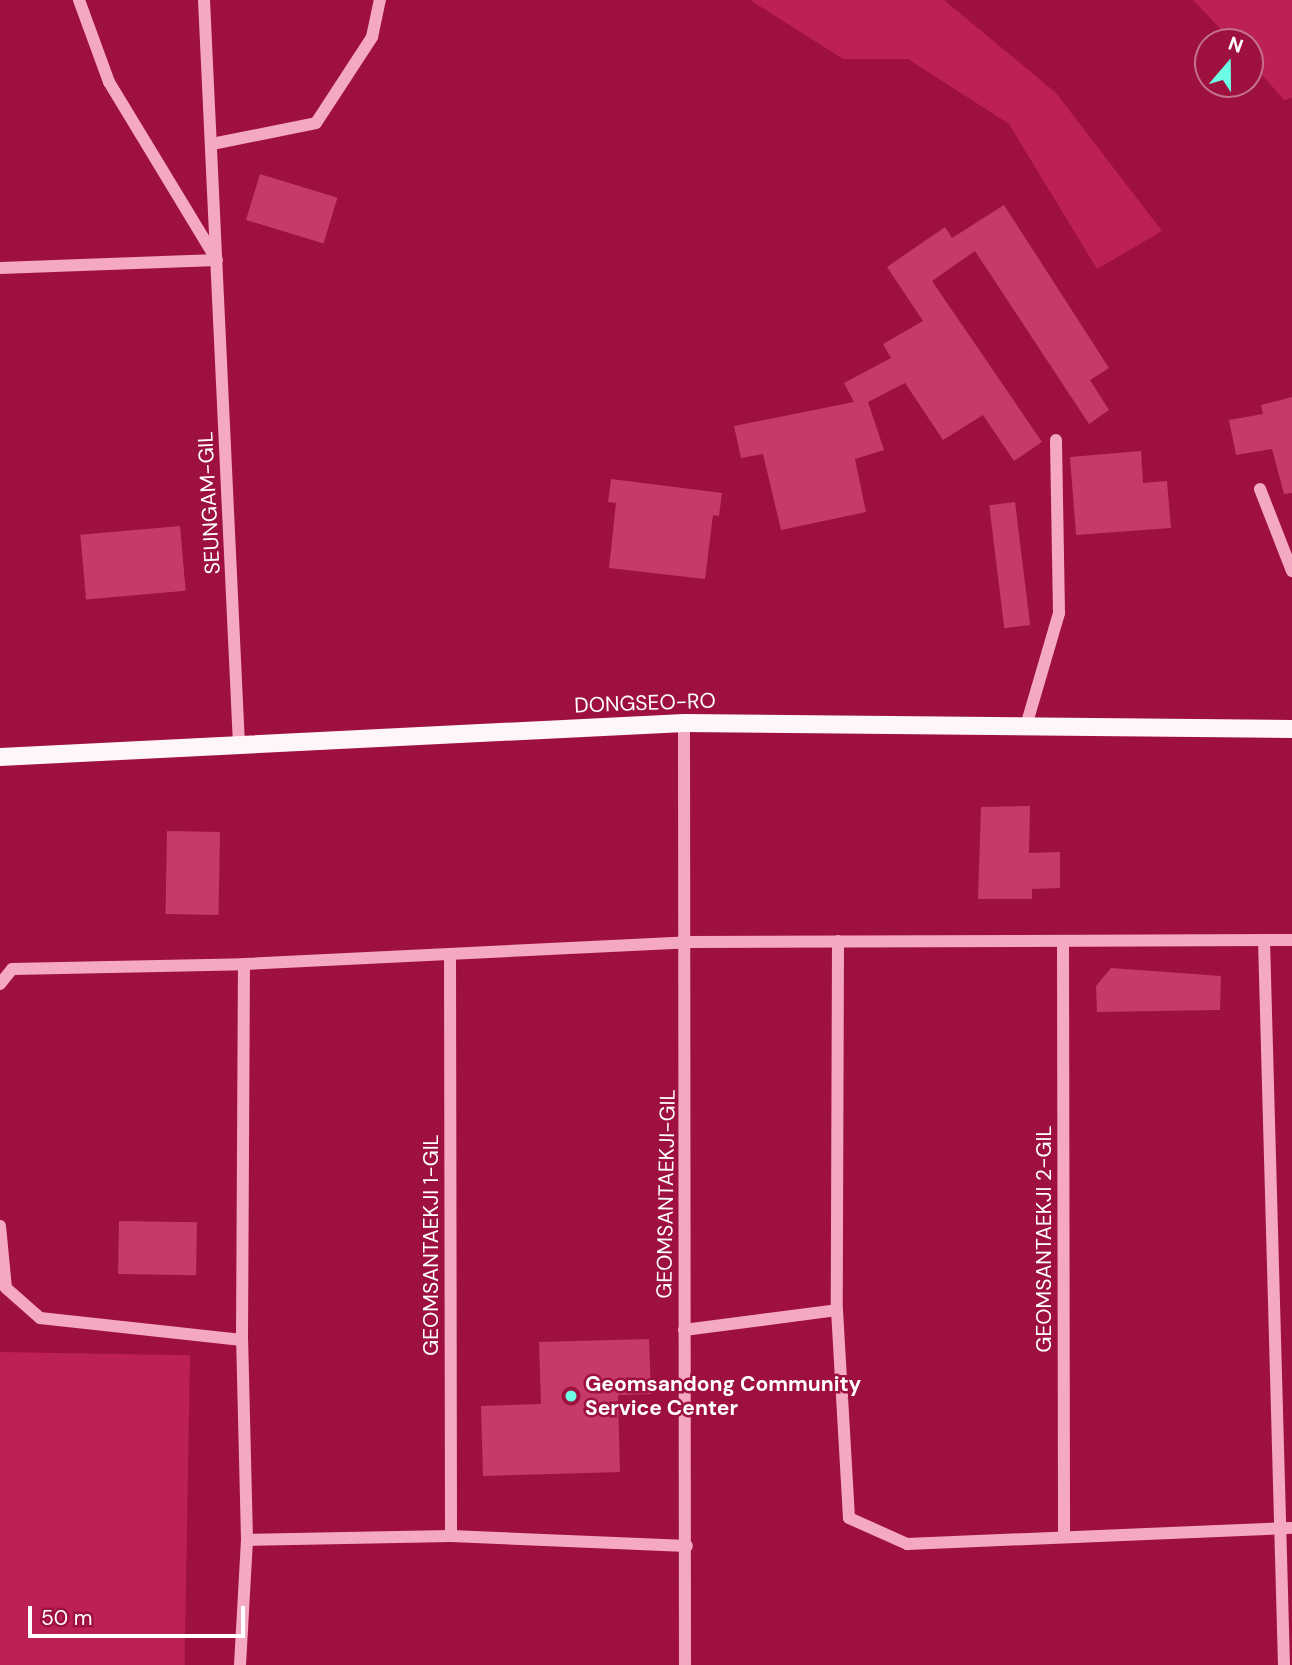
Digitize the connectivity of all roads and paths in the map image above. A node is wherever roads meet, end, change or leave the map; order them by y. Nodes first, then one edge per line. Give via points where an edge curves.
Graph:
1 (79, 0) edge
2 (204, 0) edge
3 (380, 0) edge
4 (212, 144) junction
5 (217, 260) junction
6 (0, 268) edge
7 (1056, 440) dead end
8 (1260, 489) dead end
9 (1292, 571) edge
10 (684, 723) junction
11 (1026, 726) junction
12 (1292, 729) edge
13 (239, 745) junction
14 (0, 757) edge
15 (1063, 940) junction
16 (1264, 940) junction
17 (1292, 940) edge
18 (838, 941) junction
19 (688, 942) junction
20 (450, 954) junction
21 (244, 964) junction
22 (0, 984) edge
23 (0, 1226) edge
24 (837, 1310) junction
25 (684, 1330) junction
26 (242, 1340) junction
27 (1287, 1528) edge
28 (451, 1536) junction
29 (1064, 1536) junction
30 (247, 1540) junction
31 (687, 1546) junction
32 (240, 1665) edge
33 (685, 1665) edge
34 (1284, 1665) edge

1 - 5 street, SEUNGAM-GIL via 109,82
2 - 4 street, SEUNGAM-GIL
3 - 4 street via 372,37 316,122
4 - 5 street, SEUNGAM-GIL
5 - 6 street
5 - 13 street, SEUNGAM-GIL
7 - 11 street via 1059,613
8 - 9 street
10 - 11 main road, DONGSEO-RO
10 - 13 main road, DONGSEO-RO
10 - 19 street, GEOMSANTAEKJI-GIL
11 - 12 main road, DONGSEO-RO
13 - 14 main road, DONGSEO-RO
15 - 16 street
15 - 18 street
15 - 29 street, GEOMSANTAEKJI 2-GIL
16 - 17 street
16 - 27 street
18 - 19 street
18 - 24 street
19 - 20 street
19 - 25 street, GEOMSANTAEKJI-GIL
20 - 21 street
20 - 28 street, GEOMSANTAEKJI 1-GIL
21 - 22 street via 12,969
21 - 26 street
23 - 26 street via 6,1288 40,1318
24 - 25 street
24 - 29 street via 849,1517 906,1544
25 - 31 street, GEOMSANTAEKJI-GIL
26 - 30 street
27 - 29 street
27 - 34 street
28 - 30 street
28 - 31 street
30 - 32 street
31 - 33 street, GEOMSANTAEKJI-GIL

